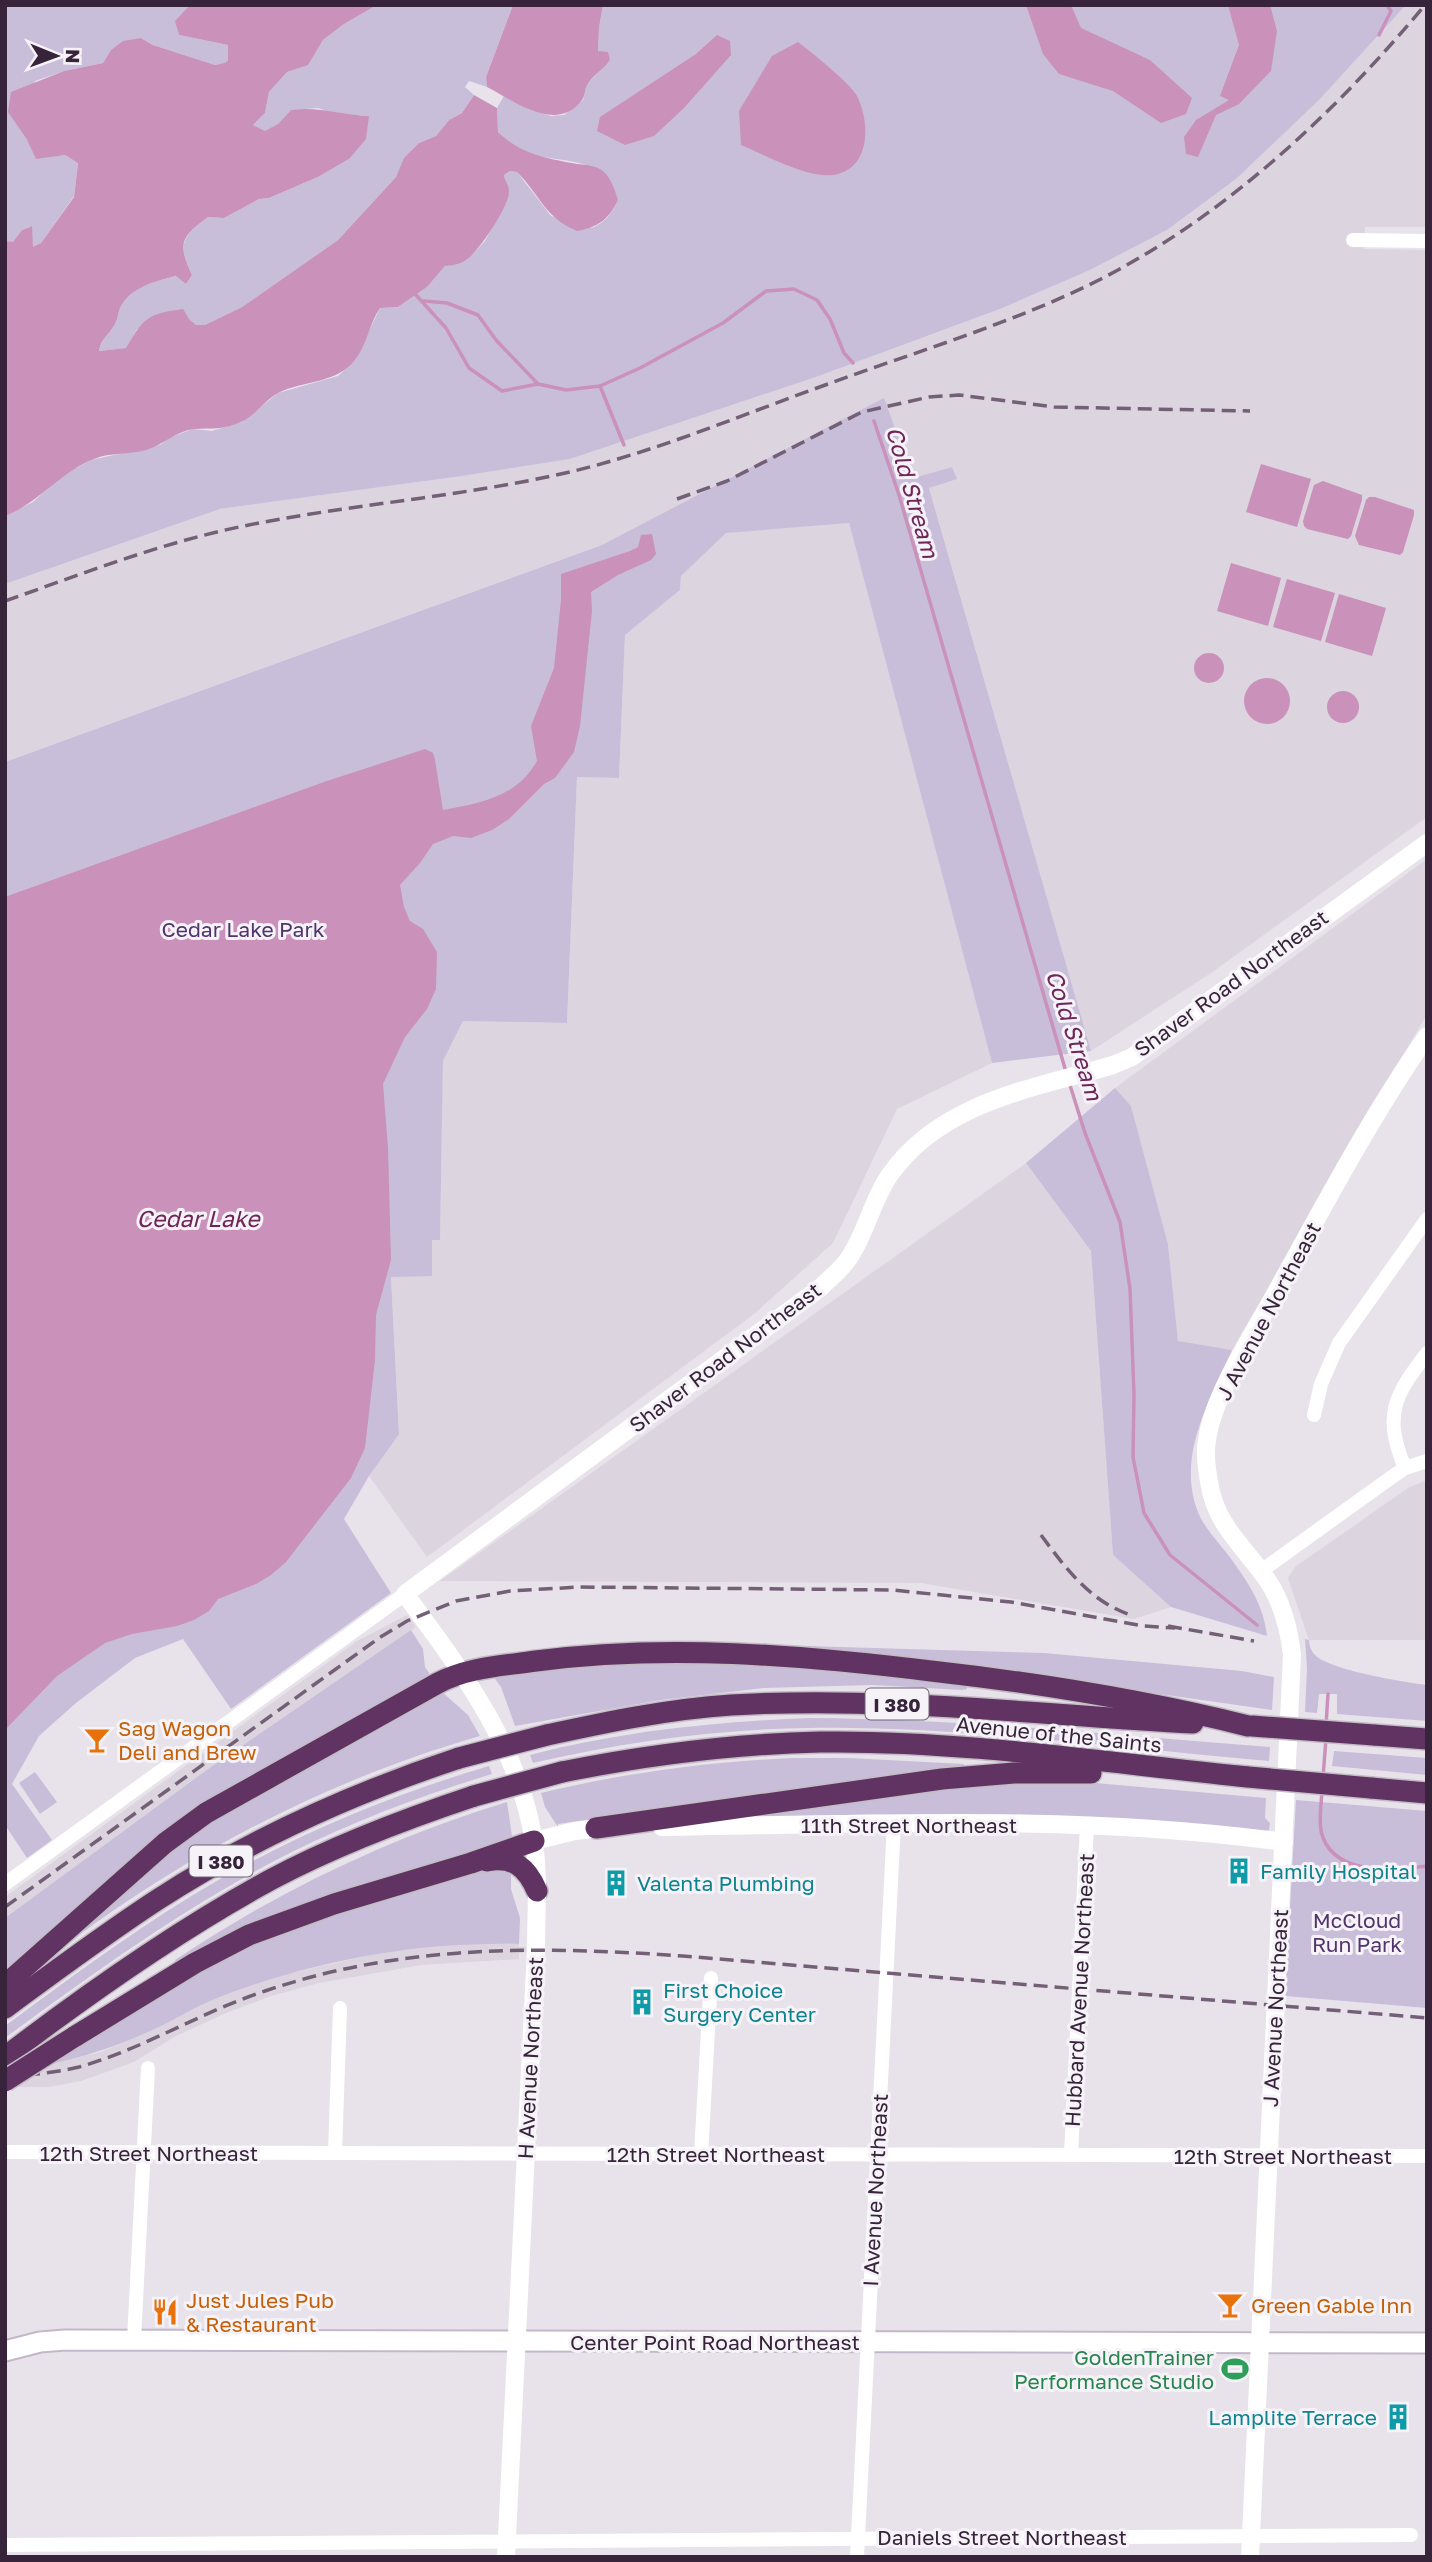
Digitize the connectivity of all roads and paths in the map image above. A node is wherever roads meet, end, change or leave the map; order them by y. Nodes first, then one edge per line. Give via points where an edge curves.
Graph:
1 (1353, 240) dead end
2 (1427, 241) edge
3 (1427, 842) edge
4 (1427, 1036) edge
5 (1427, 1219) edge
6 (1427, 1353) edge
7 (1314, 1415) dead end
8 (1427, 1461) edge
9 (1405, 1468) junction
10 (1261, 1571) junction
11 (405, 1594) junction
12 (461, 1672) junction
13 (1250, 1726) junction
14 (1427, 1739) edge
15 (1184, 1771) junction
16 (1427, 1793) edge
17 (894, 1823) junction
18 (1087, 1825) junction
19 (596, 1828) junction
20 (534, 1841) junction
21 (1284, 1842) junction
22 (471, 1863) junction
23 (5, 1884) edge
24 (537, 1891) junction
25 (711, 1978) dead end
26 (5, 1985) edge
27 (5, 2008) edge
28 (340, 2008) dead end
29 (5, 2057) edge
30 (148, 2068) dead end
31 (5, 2081) edge
32 (5, 2152) edge
33 (145, 2153) junction
34 (335, 2153) junction
35 (526, 2154) junction
36 (701, 2154) junction
37 (876, 2155) junction
38 (1071, 2155) junction
39 (1267, 2155) junction
40 (1427, 2156) edge
41 (134, 2340) junction
42 (517, 2340) junction
43 (867, 2342) junction
44 (1260, 2342) junction
45 (1427, 2343) edge
46 (5, 2351) edge
47 (1251, 2535) junction
48 (1411, 2535) dead end
49 (858, 2539) junction
50 (5, 2545) edge
51 (507, 2549) edge
52 (857, 2557) edge
53 (1250, 2557) edge

1 - 2 street
3 - 11 street, Shaver Road Northeast via 1141,1051 1112,1065 967,1110 939,1125 912,1148 888,1178 849,1259 820,1288
4 - 10 street, J Avenue Northeast via 1318,1216 1232,1371 1207,1440 1210,1490 1219,1517
5 - 7 street via 1339,1343 1321,1384
6 - 9 street via 1394,1406 1396,1448
8 - 9 street
9 - 10 street
10 - 21 street, J Avenue Northeast via 1286,1615 1292,1655
11 - 12 street, H Avenue Northeast
11 - 23 street, Shaver Road Northeast
12 - 13 highway via 626,1652 809,1659 1084,1691
12 - 20 street, H Avenue Northeast via 505,1747
12 - 26 highway via 206,1813 165,1843
13 - 14 highway, Avenue of the Saints / I 380, bridge
13 - 27 highway, Avenue of the Saints / I 380, bridge via 820,1702 674,1711 547,1735 460,1758 347,1800 246,1848 158,1899
15 - 16 highway, Avenue of the Saints / I 380, bridge
15 - 19 highway via 977,1775
15 - 29 highway, Avenue of the Saints / I 380, bridge via 939,1747 822,1742 705,1749 562,1772 474,1796 364,1836 274,1878 182,1931
17 - 18 street, 11th Street Northeast
17 - 19 street, 11th Street Northeast
17 - 37 street, I Avenue Northeast
18 - 21 street, 11th Street Northeast via 1176,1829
18 - 38 street, Hubbard Avenue Northeast
19 - 20 street, 11th Street Northeast
20 - 22 highway
20 - 24 street, H Avenue Northeast
21 - 39 street, J Avenue Northeast
22 - 24 highway via 502,1858 515,1862
22 - 31 highway, bridge via 334,1904 249,1936 171,1976
24 - 35 street, H Avenue Northeast
25 - 36 street
28 - 34 street
30 - 33 street
32 - 33 street, 12th Street Northeast
33 - 34 street, 12th Street Northeast
33 - 41 street
34 - 35 street, 12th Street Northeast
35 - 36 street, 12th Street Northeast
35 - 42 street, H Avenue Northeast
36 - 37 street, 12th Street Northeast
37 - 38 street, 12th Street Northeast
37 - 43 street, I Avenue Northeast
38 - 39 street, 12th Street Northeast
39 - 40 street, 12th Street Northeast
39 - 44 street, J Avenue Northeast
41 - 42 main road, Center Point Road Northeast
41 - 46 main road, Center Point Road Northeast via 40,2342
42 - 43 main road, Center Point Road Northeast
42 - 51 street, H Avenue Northeast
43 - 44 main road, Center Point Road Northeast
43 - 49 street, I Avenue Northeast
44 - 45 main road, Center Point Road Northeast
44 - 47 street, J Avenue Northeast
47 - 48 street, Daniels Street Northeast
47 - 49 street, Daniels Street Northeast
47 - 53 street, J Avenue Northeast
49 - 51 street, Daniels Street Northeast
49 - 52 street, I Avenue Northeast
50 - 51 street, Daniels Street Northeast

